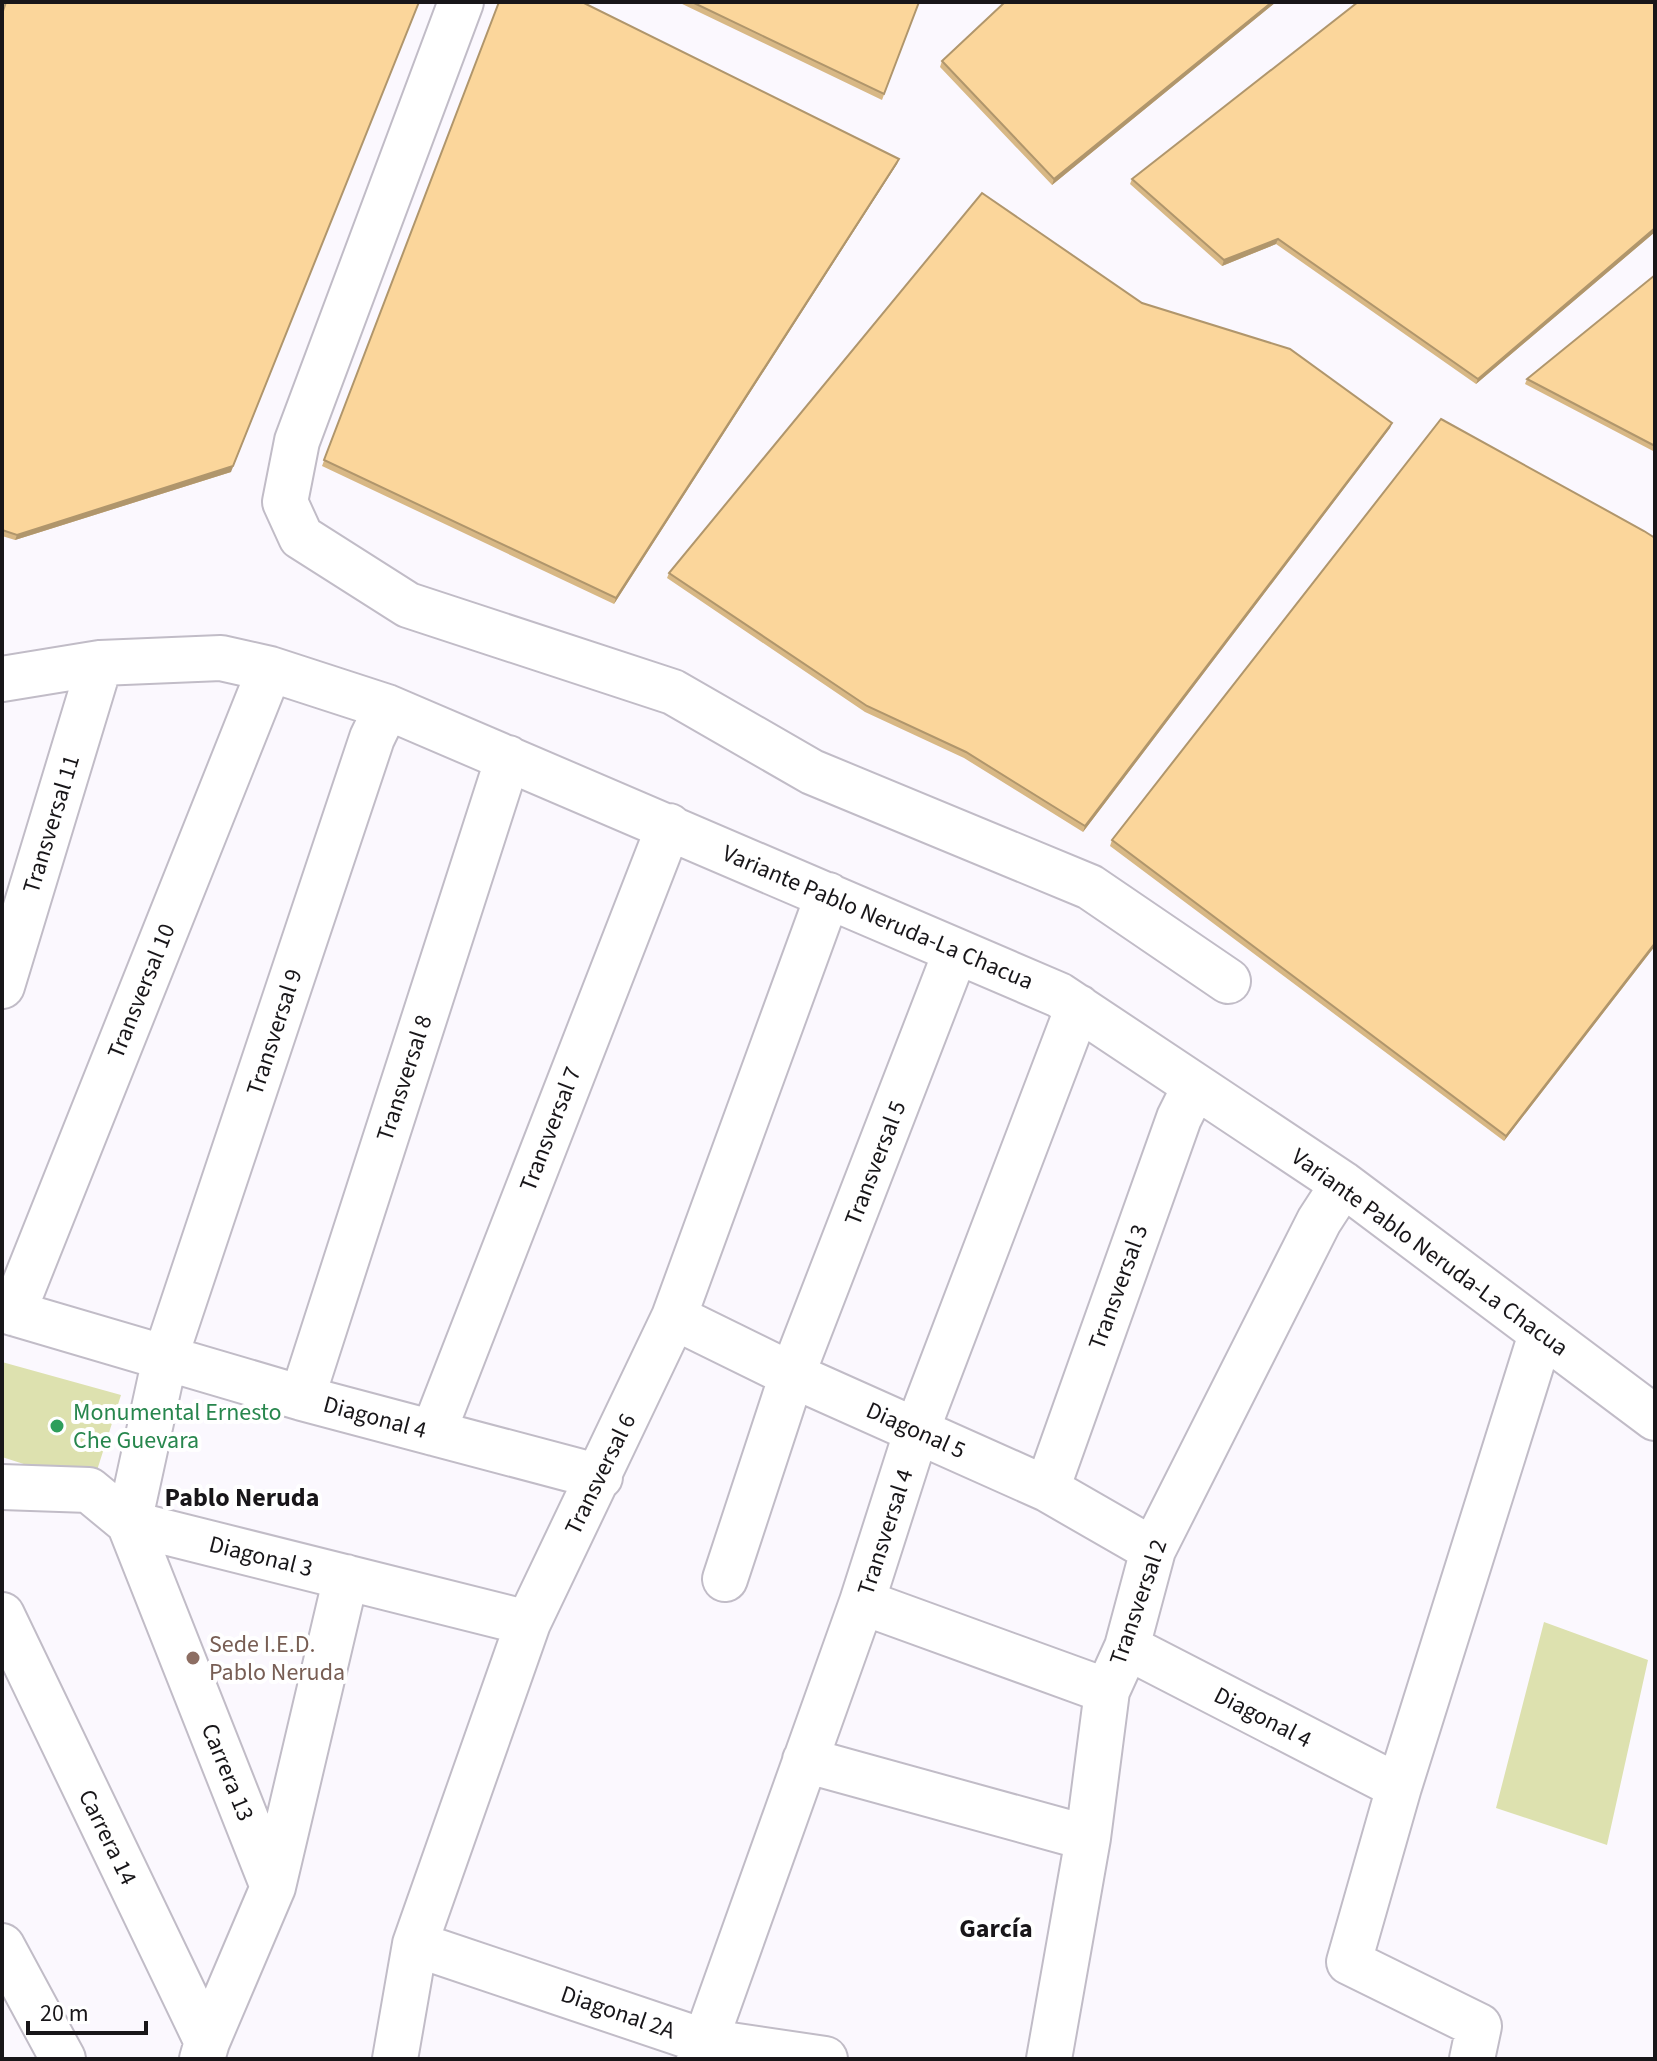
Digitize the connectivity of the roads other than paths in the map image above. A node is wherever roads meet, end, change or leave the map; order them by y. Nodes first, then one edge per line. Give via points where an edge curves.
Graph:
1 (461, 2) edge
2 (100, 663) junction
3 (270, 669) junction
4 (2, 679) edge
5 (387, 707) junction
6 (508, 758) junction
7 (669, 826) junction
8 (828, 895) junction
9 (956, 951) junction
10 (1228, 981) dead end
11 (2, 986) edge
12 (1078, 1007) junction
13 (1195, 1086) junction
14 (1343, 1184) junction
15 (6, 1305) edge
16 (674, 1317) junction
17 (1541, 1334) junction
18 (165, 1358) junction
19 (792, 1375) junction
20 (302, 1398) junction
21 (1655, 1418) edge
22 (917, 1430) junction
23 (433, 1433) junction
24 (600, 1477) junction
25 (2, 1487) edge
26 (1047, 1489) junction
27 (129, 1523) junction
28 (1153, 1550) junction
29 (346, 1577) junction
30 (725, 1579) dead end
31 (862, 1602) junction
32 (2, 1615) edge
33 (528, 1623) junction
34 (1127, 1647) junction
35 (1107, 1691) junction
36 (805, 1760) junction
37 (1399, 1787) junction
38 (1088, 1838) junction
39 (273, 1887) junction
40 (415, 1944) junction
41 (2, 1946) edge
42 (701, 2050) edge
43 (204, 2051) edge
44 (63, 2059) edge
45 (395, 2059) edge
46 (825, 2059) edge
47 (1049, 2059) edge
48 (1472, 2059) edge

1 - 10 street via 297,441 285,502 301,537 408,605 673,692 812,772 1090,887
2 - 3 street, Variante Pablo Neruda-La Chacua via 221,658
2 - 4 street, Variante Pablo Neruda-La Chacua
2 - 11 street, Transversal 11
3 - 5 street, Variante Pablo Neruda-La Chacua
3 - 15 street, Transversal 10
5 - 6 street, Variante Pablo Neruda-La Chacua
5 - 18 street, Transversal 9 via 367,753
6 - 7 street, Variante Pablo Neruda-La Chacua
6 - 20 street, Transversal 8
7 - 8 street, Variante Pablo Neruda-La Chacua
7 - 23 street, Transversal 7
8 - 9 street, Variante Pablo Neruda-La Chacua
8 - 16 street, Transversal 6
9 - 12 street, Variante Pablo Neruda-La Chacua
9 - 19 street, Transversal 5
12 - 13 street, Variante Pablo Neruda-La Chacua
12 - 22 street, Transversal 4
13 - 14 street, Variante Pablo Neruda-La Chacua
13 - 26 street, Transversal 3
14 - 17 street, Variante Pablo Neruda-La Chacua
14 - 28 street, Transversal 2 via 1319,1221
15 - 18 street, Diagonal 4
16 - 19 street, Diagonal 5
16 - 24 street, Transversal 6
17 - 21 street, Variante Pablo Neruda-La Chacua
17 - 37 street
18 - 20 street, Diagonal 4
18 - 27 street, Transversal 9
19 - 22 street, Diagonal 5
19 - 30 street, Transversal 5
20 - 23 street, Diagonal 4
22 - 26 street, Diagonal 5
22 - 31 street, Transversal 4
23 - 24 street, Diagonal 4
24 - 33 street, Transversal 6
25 - 27 street, Diagonal 3 via 89,1490
26 - 28 street, Diagonal 5
27 - 29 street, Diagonal 3
27 - 39 street, Carrera 13
28 - 34 street, Transversal 2
29 - 33 street, Diagonal 3
29 - 39 street
31 - 35 street
31 - 36 street, Transversal 4
32 - 43 street, Carrera 14
33 - 40 street, Transversal 6
34 - 35 street, Transversal 2
34 - 37 street, Diagonal 4
35 - 38 street, Transversal 2
36 - 38 street
36 - 42 street, Transversal 4
37 - 48 street via 1349,1962 1479,2026
38 - 47 street, Transversal 2
39 - 43 street
40 - 42 street, Diagonal 2A
40 - 45 street, Transversal 6
41 - 44 street
42 - 46 street, Diagonal 2A

